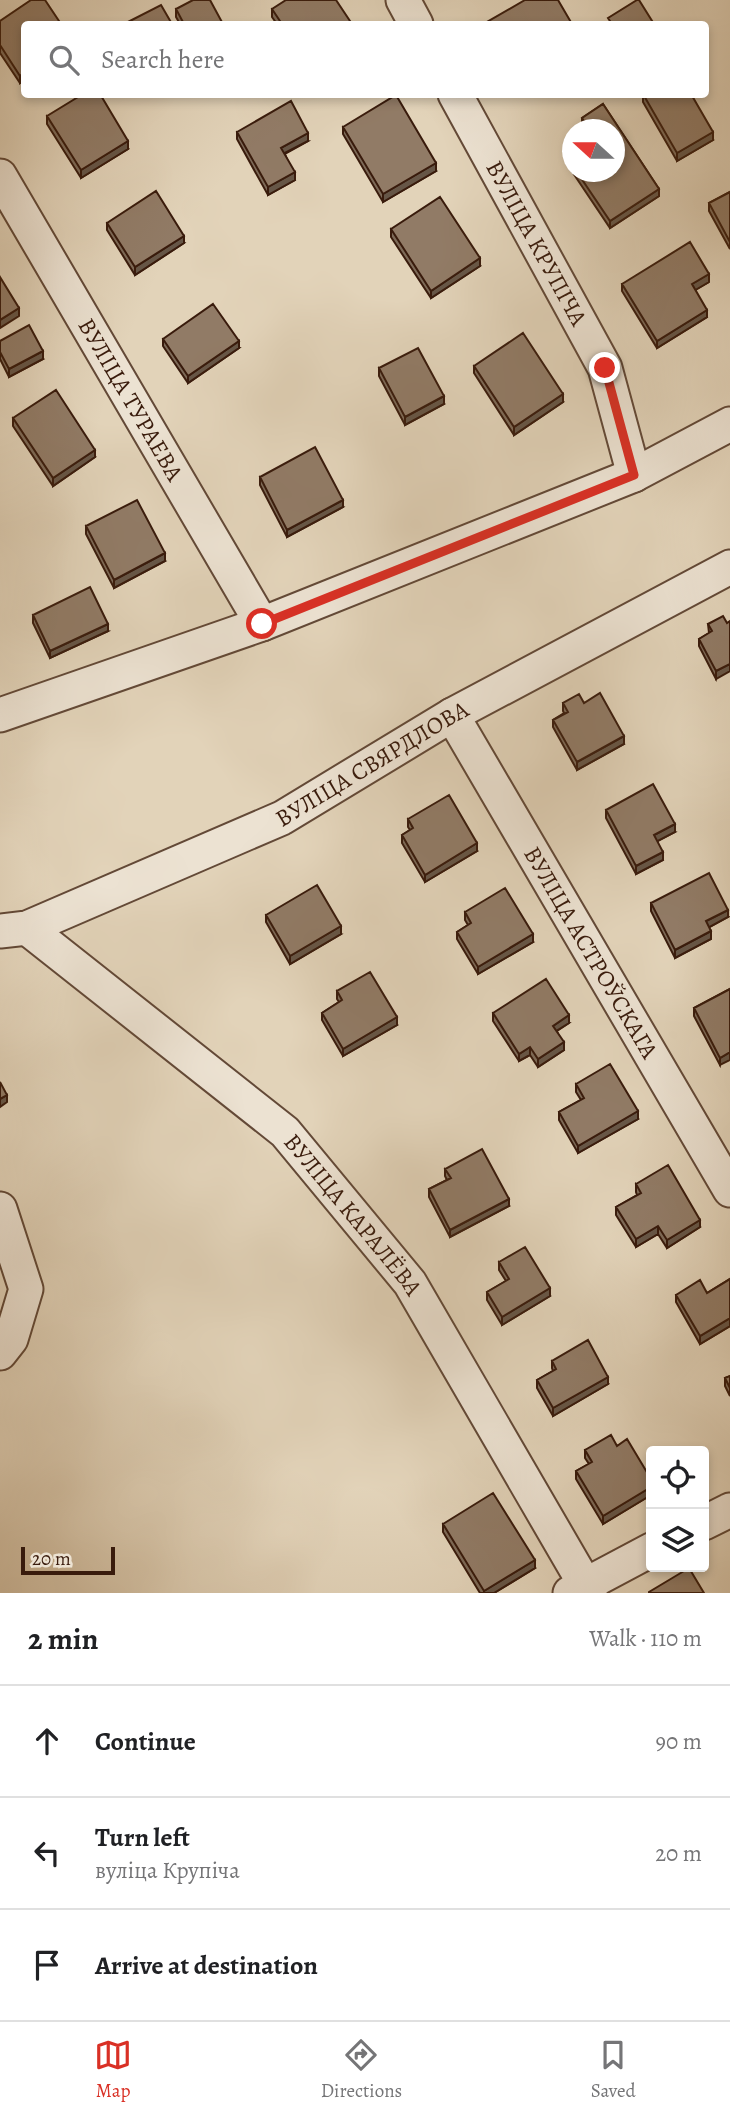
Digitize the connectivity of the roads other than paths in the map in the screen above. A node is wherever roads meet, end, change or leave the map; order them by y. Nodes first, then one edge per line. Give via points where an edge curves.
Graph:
1 (403, 0) edge
2 (414, 21) edge
3 (457, 98) edge
4 (0, 176) edge
5 (730, 424) edge
6 (634, 475) junction
7 (730, 567) edge
8 (262, 624) junction
9 (0, 715) edge
10 (452, 715) junction
11 (14, 930) edge
12 (730, 1190) edge
13 (0, 1209) edge
14 (0, 1353) edge
15 (730, 1510) edge
16 (709, 1520) edge
17 (646, 1553) edge
18 (582, 1590) edge

1 - 2 street
3 - 6 street, ВУЛІЦА КРУПІЧА via 605,368
4 - 8 street, ВУЛІЦА ТУРАЕВА
5 - 6 street
6 - 8 street
7 - 10 street, ВУЛІЦА СВЯРДЛОВА
8 - 9 street
10 - 11 street, ВУЛІЦА СВЯРДЛОВА via 282,818
10 - 12 street, ВУЛІЦА АСТРОЎСКАГА
11 - 18 street, ВУЛІЦА КАРАЛЁВА via 285,1132 410,1283
13 - 14 street via 26,1289 11,1339
15 - 16 street
17 - 18 street

